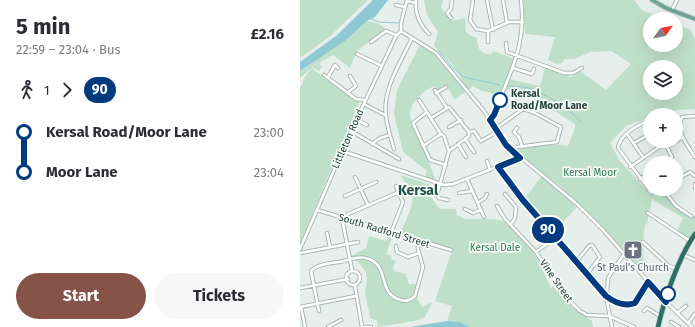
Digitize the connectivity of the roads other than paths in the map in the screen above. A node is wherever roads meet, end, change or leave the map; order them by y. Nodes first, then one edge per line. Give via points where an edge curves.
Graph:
1 (407, 0) edge
2 (452, 0) edge
3 (473, 0) edge
4 (487, 0) edge
5 (503, 0) edge
6 (521, 0) edge
7 (652, 0) edge
8 (677, 0) edge
9 (416, 1) edge
10 (397, 7) dead end
11 (405, 7) junction
12 (672, 10) junction
13 (451, 18) dead end
14 (695, 19) edge
15 (523, 22) junction
16 (507, 23) junction
17 (493, 30) junction
18 (401, 31) junction
19 (488, 31) junction
20 (429, 34) dead end
21 (396, 35) junction
22 (412, 38) junction
23 (371, 42) dead end
24 (488, 42) dead end
25 (506, 43) dead end
26 (357, 54) dead end
27 (518, 56) junction
28 (382, 66) junction
29 (338, 68) dead end
30 (513, 68) junction
31 (582, 68) dead end
32 (534, 69) dead end
33 (324, 75) dead end
34 (350, 76) dead end
35 (328, 78) junction
36 (446, 87) dead end
37 (347, 94) junction
38 (419, 100) dead end
39 (364, 102) junction
40 (447, 108) junction
41 (427, 112) junction
42 (385, 115) junction
43 (695, 116) edge
44 (683, 117) edge
45 (431, 118) junction
46 (356, 120) junction
47 (460, 120) junction
48 (490, 120) junction
49 (643, 124) edge
50 (367, 125) dead end
51 (449, 127) dead end
52 (517, 128) dead end
53 (351, 131) junction
54 (496, 131) junction
55 (469, 132) junction
56 (441, 134) junction
57 (627, 134) junction
58 (390, 135) junction
59 (683, 137) edge
60 (643, 138) edge
61 (465, 139) junction
62 (634, 143) junction
63 (372, 144) junction
64 (458, 144) junction
65 (423, 146) junction
66 (522, 146) junction
67 (658, 148) edge
68 (394, 149) dead end
69 (342, 151) junction
70 (449, 151) junction
71 (512, 151) junction
72 (474, 152) dead end
73 (645, 156) edge
74 (466, 157) dead end
75 (643, 157) joint
76 (695, 157) edge
77 (520, 158) junction
78 (399, 159) dead end
79 (487, 161) dead end
80 (446, 165) junction
81 (498, 167) junction
82 (630, 167) junction
83 (490, 170) junction
84 (683, 176) edge
85 (695, 176) edge
86 (355, 177) dead end
87 (643, 177) edge
88 (467, 178) junction
89 (640, 179) junction
90 (376, 182) dead end
91 (643, 182) edge
92 (695, 184) edge
93 (442, 185) junction
94 (396, 186) dead end
95 (695, 188) edge
96 (360, 189) junction
97 (472, 191) junction
98 (399, 192) junction
99 (459, 193) dead end
100 (487, 194) dead end
101 (505, 195) dead end
102 (345, 196) dead end
103 (668, 196) edge
104 (445, 200) dead end
105 (479, 202) junction
106 (368, 205) junction
107 (497, 208) dead end
108 (465, 209) dead end
109 (317, 210) junction
110 (481, 210) junction
111 (648, 213) dead end
112 (691, 216) dead end
113 (484, 217) dead end
114 (343, 218) junction
115 (511, 224) junction
116 (327, 233) dead end
117 (391, 233) junction
118 (695, 234) edge
119 (555, 238) junction
120 (690, 240) junction
121 (358, 242) dead end
122 (418, 242) junction
123 (643, 242) dead end
124 (346, 244) junction
125 (396, 246) dead end
126 (330, 247) junction
127 (300, 249) edge
128 (451, 250) dead end
129 (536, 252) junction
130 (300, 253) edge
131 (419, 253) junction
132 (624, 254) junction
133 (684, 255) junction
134 (349, 260) junction
135 (695, 260) edge
136 (576, 262) junction
137 (678, 269) junction
138 (352, 270) junction
139 (587, 274) junction
140 (348, 279) junction
141 (648, 282) junction
142 (314, 286) junction
143 (354, 286) junction
144 (300, 288) edge
145 (356, 296) junction
146 (607, 297) junction
147 (666, 302) junction
148 (318, 304) junction
149 (686, 306) dead end
150 (301, 307) edge
151 (319, 311) dead end
152 (644, 311) dead end
153 (677, 312) junction
154 (695, 314) edge
155 (609, 316) junction
156 (661, 316) junction
157 (341, 320) dead end
158 (304, 322) junction
159 (671, 322) dead end
160 (300, 323) edge
161 (688, 323) junction
162 (305, 327) edge
163 (328, 327) edge
164 (363, 327) edge
165 (371, 327) edge
166 (612, 327) edge
167 (634, 327) edge
168 (658, 327) edge
169 (679, 327) edge
170 (691, 327) edge

1 - 9 street
1 - 11 street
2 - 13 street via 451,9 447,13
3 - 19 street via 471,24 476,29
4 - 17 street
5 - 16 street
6 - 15 street
7 - 12 main road
8 - 12 street
9 - 20 street via 416,10
10 - 11 street
11 - 18 street
12 - 14 main road
15 - 16 street
15 - 27 street
16 - 17 street
17 - 19 street
18 - 21 street, Littleton Road
18 - 22 street
19 - 24 street
21 - 23 street via 386,31
21 - 28 street, Littleton Road
22 - 42 street via 389,89
22 - 48 street via 436,53
25 - 27 street via 506,51
26 - 28 street
27 - 30 street
27 - 31 street via 564,73 572,73
28 - 39 street, Littleton Road
29 - 35 street via 335,65
30 - 32 street via 533,76
30 - 48 street
33 - 35 street
34 - 37 street via 356,86
35 - 37 street
36 - 40 street via 435,92
37 - 39 street
38 - 41 street
39 - 42 street
39 - 46 street, Littleton Road
40 - 45 street
40 - 47 street via 450,108
41 - 45 street
41 - 65 street via 414,123
42 - 58 street
43 - 44 street
45 - 56 street
46 - 50 street
46 - 53 street, Littleton Road
47 - 51 street
47 - 55 street
48 - 54 street
49 - 57 street via 636,126
52 - 66 street via 514,132
53 - 63 street
53 - 69 street, Littleton Road
54 - 55 street via 481,141 474,131
54 - 66 street via 518,111 525,109 562,129 559,140
54 - 71 street
55 - 61 street
56 - 65 street
56 - 70 street
57 - 62 street
57 - 82 street via 618,148
58 - 63 street
58 - 68 street
59 - 76 street
60 - 62 street
61 - 64 street
61 - 72 street
62 - 75 street
63 - 78 street
64 - 70 street
64 - 74 street
65 - 80 street via 430,160
66 - 71 street
67 - 73 street
69 - 93 street
69 - 109 street, Littleton Road
70 - 80 street
71 - 77 street
75 - 82 street
77 - 81 street
77 - 132 street via 567,194
79 - 83 street
80 - 93 street
81 - 83 street
81 - 119 street
82 - 89 street
83 - 88 street
84 - 85 street via 690,172
86 - 96 street
87 - 89 street
88 - 93 street via 450,185
88 - 97 street
89 - 91 street
90 - 96 street
92 - 95 street
93 - 104 street via 437,196
94 - 98 street
96 - 102 street
96 - 106 street
97 - 99 street
97 - 105 street
98 - 106 street
98 - 117 street via 403,202
100 - 105 street
101 - 115 street via 516,207 515,218
103 - 112 street via 676,206
105 - 110 street
106 - 114 street
107 - 115 street, Vine Street
108 - 110 street via 473,213
109 - 114 street, South Radford Street
109 - 127 street, Littleton Road
110 - 113 street
111 - 120 street
114 - 117 street, South Radford Street
114 - 124 street
115 - 129 street, Vine Street
116 - 126 street
117 - 122 street, South Radford Street
118 - 120 highway
119 - 129 street
119 - 136 street
120 - 133 highway
121 - 124 street
122 - 128 street, South Radford Street
122 - 131 street
123 - 137 street via 669,266
124 - 126 street
124 - 134 street
125 - 131 street via 395,251 407,256
126 - 130 street
129 - 155 street, Vine Street via 568,299 580,311 587,315
131 - 134 street via 423,270 415,296 410,300 400,300 389,295 380,269 374,261 361,257
132 - 141 street
132 - 146 street via 609,275
133 - 135 street
133 - 137 highway
134 - 138 street
134 - 142 street via 314,267 311,272
136 - 139 street
136 - 139 street via 592,245 600,257
137 - 147 highway
138 - 140 street via 348,274
138 - 143 street via 359,276 358,283
139 - 146 street
140 - 142 street
140 - 143 street
141 - 146 street via 635,303 622,305
141 - 147 street
142 - 144 street
142 - 148 street
143 - 145 street
145 - 148 street
145 - 164 street
146 - 155 street
147 - 153 street
147 - 156 highway
148 - 150 street
148 - 151 street
149 - 153 street
150 - 158 street
152 - 156 street via 647,308
153 - 161 street
154 - 161 street
155 - 166 street
155 - 167 street, Vine Street
156 - 168 highway
157 - 163 street
158 - 160 street
158 - 162 street
159 - 169 street
161 - 170 street
164 - 165 street

